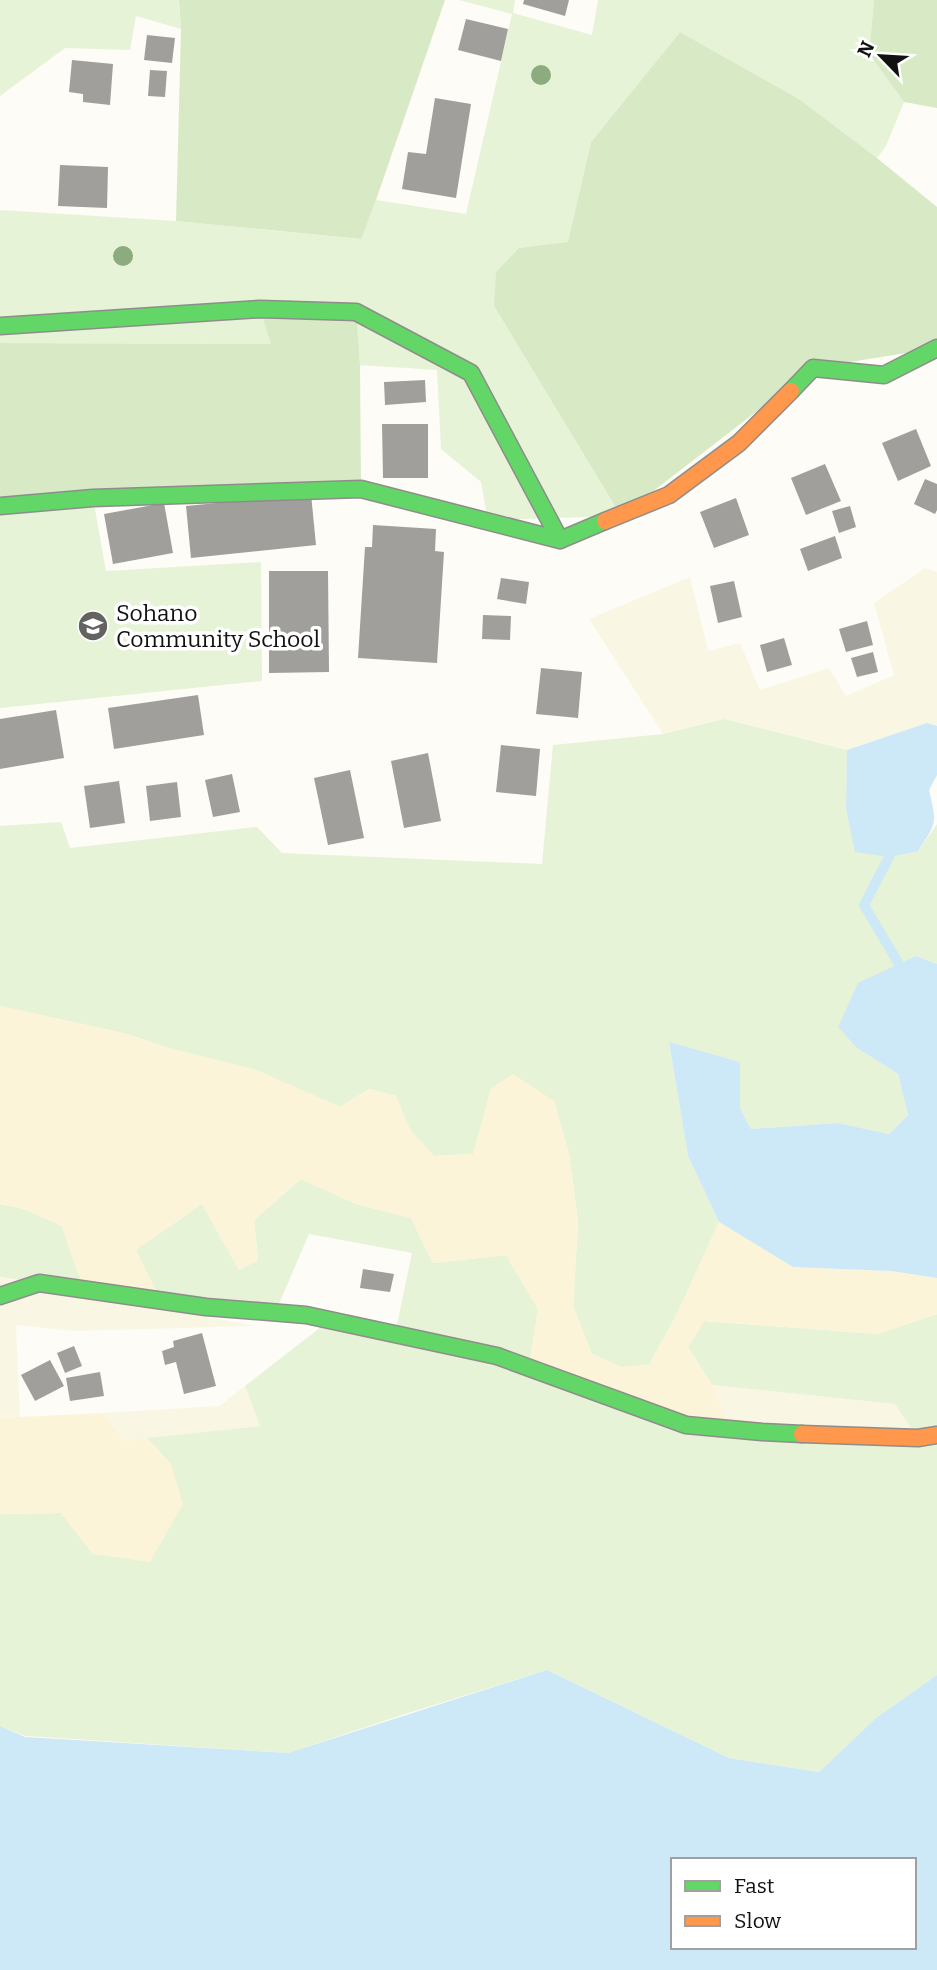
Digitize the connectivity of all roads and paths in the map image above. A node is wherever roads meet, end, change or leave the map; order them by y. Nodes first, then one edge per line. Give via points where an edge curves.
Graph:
1 (0, 326) edge
2 (937, 348) edge
3 (0, 506) edge
4 (560, 540) junction
5 (0, 1296) edge
6 (937, 1435) edge

1 - 4 street via 260,309 356,312 471,373
2 - 4 street via 884,375 813,368 739,443 669,495
3 - 4 street via 93,498 361,489
5 - 6 street via 40,1283 206,1307 306,1315 496,1356 686,1425 762,1432

